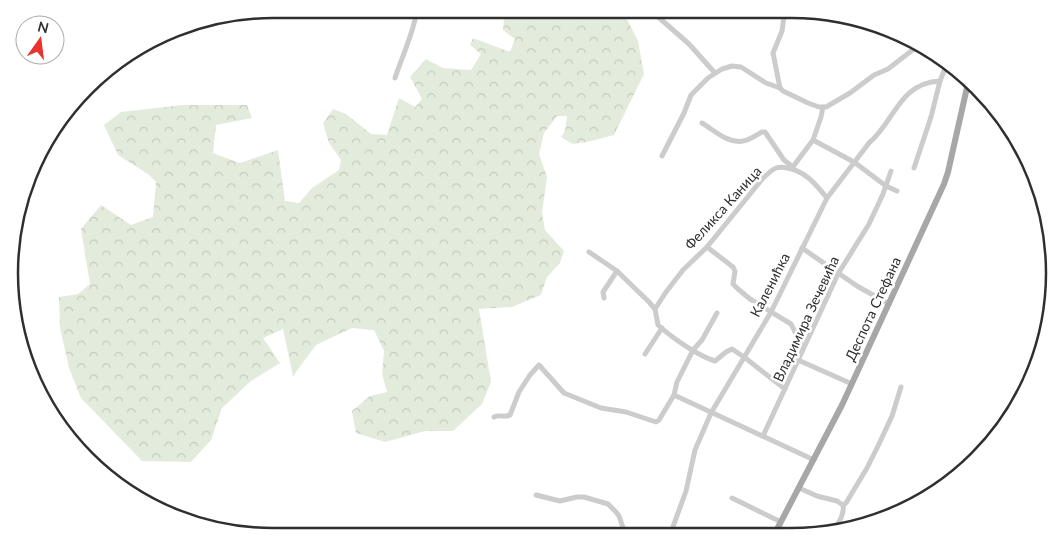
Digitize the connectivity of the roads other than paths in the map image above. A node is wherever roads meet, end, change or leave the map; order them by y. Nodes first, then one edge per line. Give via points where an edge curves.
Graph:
1 (416, 18) edge
2 (659, 18) edge
3 (784, 18) edge
4 (913, 49) edge
5 (945, 69) edge
6 (715, 73) junction
7 (395, 78) dead end
8 (940, 81) junction
9 (780, 88) junction
10 (967, 88) edge
11 (823, 107) junction
12 (702, 123) dead end
13 (813, 140) junction
14 (662, 156) dead end
15 (854, 162) junction
16 (793, 168) junction
17 (914, 168) dead end
18 (891, 171) dead end
19 (886, 186) junction
20 (898, 191) dead end
21 (828, 198) junction
22 (707, 247) junction
23 (802, 248) junction
24 (589, 252) dead end
25 (617, 271) junction
26 (838, 274) junction
27 (604, 298) dead end
28 (889, 304) junction
29 (655, 309) junction
30 (771, 312) junction
31 (717, 313) dead end
32 (662, 328) junction
33 (693, 350) junction
34 (802, 350) junction
35 (645, 354) dead end
36 (744, 357) junction
37 (798, 360) junction
38 (852, 384) junction
39 (901, 387) dead end
40 (785, 390) junction
41 (674, 395) junction
42 (711, 412) junction
43 (494, 418) dead end
44 (763, 436) junction
45 (814, 460) junction
46 (799, 488) junction
47 (536, 496) dead end
48 (732, 498) dead end
49 (843, 505) junction
50 (781, 522) junction
51 (837, 524) edge
52 (623, 528) edge
53 (673, 528) edge
54 (778, 528) edge

1 - 7 street
2 - 6 street
3 - 9 street via 773,53
4 - 11 street via 888,69
5 - 8 street
6 - 9 street via 737,66
6 - 14 street via 691,95
8 - 15 street, Каленићка via 915,88
8 - 17 street
9 - 11 street
10 - 28 main road, Деспота Стефана via 945,181
11 - 13 street
12 - 16 street via 737,142 764,132
13 - 15 street
13 - 16 street
15 - 19 street
15 - 21 street, Каленићка
16 - 21 street via 809,178
16 - 22 street, Феликса Каница via 774,169 763,178
18 - 19 street, Владимира Зечевића
19 - 20 street
19 - 26 street, Владимира Зечевића via 869,224
21 - 23 street, Каленићка
22 - 29 street, Феликса Каница via 683,270
22 - 30 street via 736,271 733,284
23 - 26 street
23 - 30 street, Каленићка
24 - 25 street
25 - 27 street via 603,292
25 - 29 street
26 - 28 street
26 - 34 street, Владимира Зечевића
28 - 38 main road, Деспота Стефана
29 - 32 street via 658,325
30 - 34 street via 791,324
30 - 36 street, Каленићка
31 - 33 street
32 - 33 street
32 - 35 street
33 - 36 street via 715,360 732,349
33 - 41 street
34 - 37 street, Владимира Зечевића
36 - 40 street
36 - 42 street, Каленићка
37 - 38 street
37 - 40 street, Владимира Зечевића
38 - 45 main road, Деспота Стефана
39 - 49 street via 892,416 867,468
40 - 44 street, Владимира Зечевића
41 - 42 street
41 - 43 street via 656,422 601,408 564,393 539,366 519,392 510,415
42 - 44 street
42 - 53 street, Каленићка via 695,450 686,491
44 - 45 street
45 - 46 main road, Деспота Стефана
46 - 49 street
46 - 50 main road, Деспота Стефана
47 - 52 street via 560,502 577,497 608,504 619,516
48 - 50 street
49 - 51 street
50 - 54 main road, Деспота Стефана

